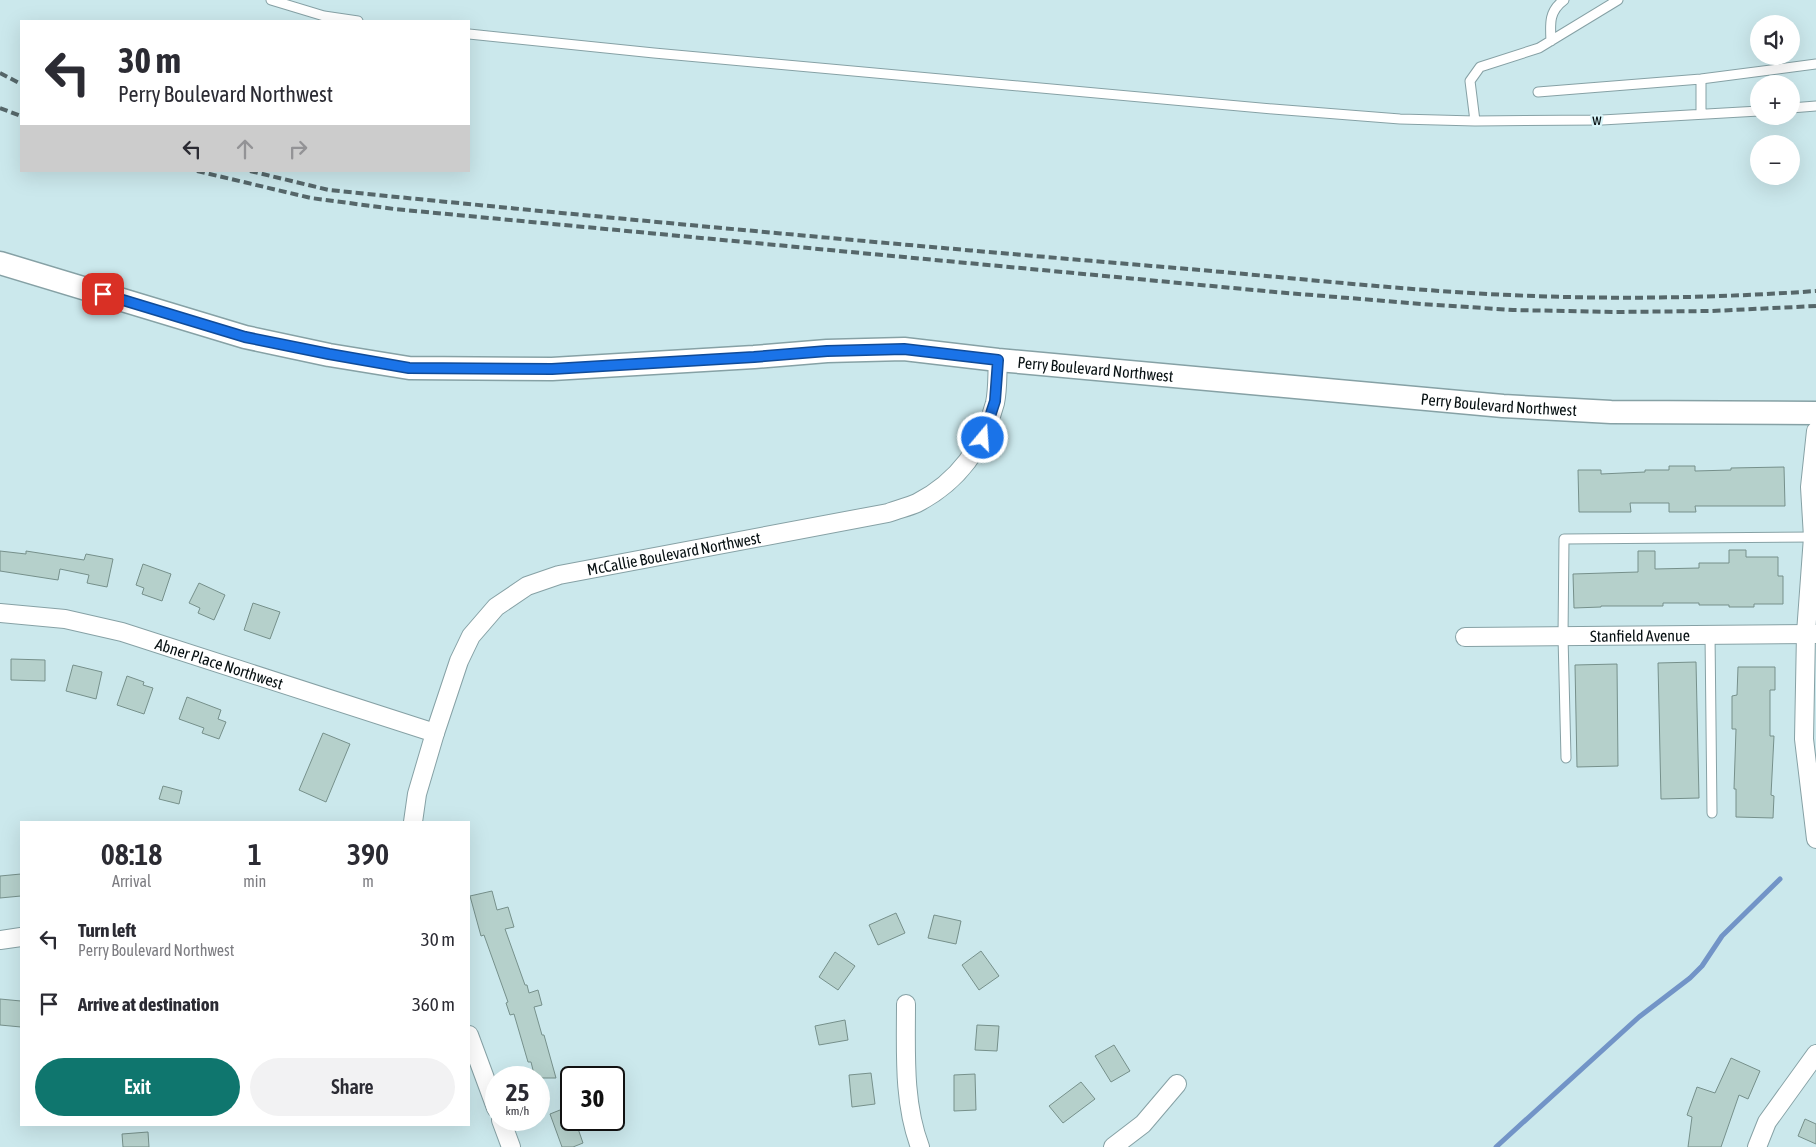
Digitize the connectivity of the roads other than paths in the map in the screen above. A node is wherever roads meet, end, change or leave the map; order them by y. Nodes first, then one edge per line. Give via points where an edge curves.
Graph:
1 (270, 0) edge
2 (1564, 0) edge
3 (1618, 0) edge
4 (351, 20) edge
5 (470, 34) edge
6 (1551, 41) junction
7 (1816, 64) edge
8 (1701, 79) junction
9 (1538, 92) dead end
10 (1816, 106) edge
11 (1800, 107) edge
12 (1750, 111) edge
13 (1701, 114) junction
14 (1475, 121) junction
15 (0, 263) edge
16 (998, 360) junction
17 (1816, 414) edge
18 (1816, 431) edge
19 (1813, 537) junction
20 (0, 612) edge
21 (1710, 634) junction
22 (1811, 634) edge
23 (1465, 636) dead end
24 (1564, 636) junction
25 (436, 733) junction
26 (1566, 758) dead end
27 (1712, 814) dead end
28 (413, 821) edge
29 (1816, 839) edge
30 (20, 937) edge
31 (0, 940) edge
32 (906, 1004) dead end
33 (470, 1038) edge
34 (1816, 1054) edge
35 (485, 1078) edge
36 (1178, 1084) dead end
37 (505, 1131) edge
38 (511, 1147) edge
39 (920, 1147) edge
40 (1113, 1147) edge
41 (1757, 1147) edge

1 - 4 lane via 324,16
2 - 6 lane via 1555,6 1550,22
3 - 6 lane
5 - 14 lane, w via 1273,109
6 - 14 lane via 1540,48 1480,66 1470,81
7 - 8 lane
8 - 9 lane
8 - 13 lane
10 - 11 lane
12 - 13 lane, w
13 - 14 lane, w via 1602,120
15 - 16 street, Perry Boulevard Northwest via 245,337 409,368 552,369 904,349
16 - 17 street, Perry Boulevard Northwest via 1562,409 1678,414
16 - 25 street, McCallie Boulevard Northwest via 995,401 983,438 965,466 937,492 916,504 888,513 559,575 527,586 496,607 472,636 459,661
18 - 19 street via 1810,488
19 - 22 street
19 - 24 lane via 1564,539
20 - 25 street, Abner Place Northwest via 65,619 122,632
21 - 22 street, Stanfield Avenue
21 - 24 street, Stanfield Avenue
21 - 27 lane
22 - 29 street via 1804,739
23 - 24 street, Stanfield Avenue
24 - 26 lane
25 - 28 street, McCallie Boulevard Northwest via 417,794
30 - 31 street
32 - 39 street via 906,1080
33 - 35 street
34 - 41 street via 1767,1122
36 - 40 street via 1143,1124
37 - 38 street

